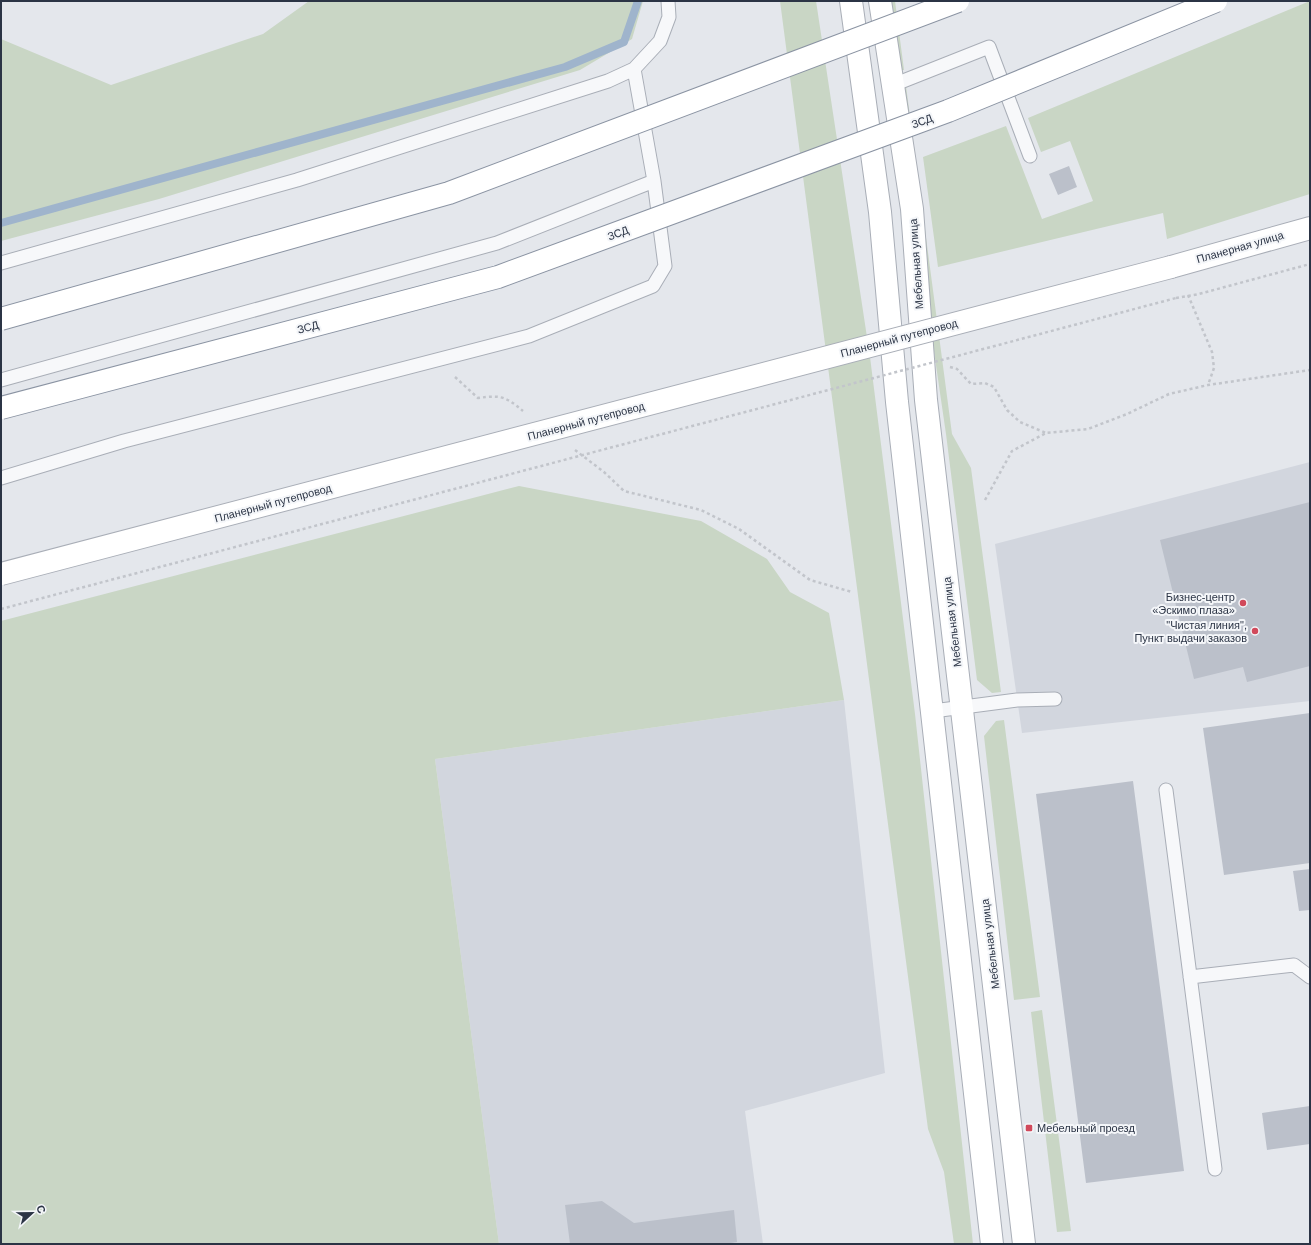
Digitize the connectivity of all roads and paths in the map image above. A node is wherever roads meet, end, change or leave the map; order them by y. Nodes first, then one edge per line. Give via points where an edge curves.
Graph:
1 (668, 1) edge
2 (851, 1) edge
3 (880, 1) edge
4 (958, 1) edge
5 (1216, 1) edge
6 (634, 69) junction
7 (893, 85) junction
8 (1030, 156) dead end
9 (654, 181) junction
10 (1310, 228) edge
11 (1, 263) edge
12 (1310, 264) edge
13 (1171, 267) joint
14 (1188, 295) junction
15 (1, 319) edge
16 (424, 363) junction
17 (950, 367) dead end
18 (1310, 370) edge
19 (1, 380) edge
20 (1208, 385) junction
21 (1, 408) edge
22 (526, 413) dead end
23 (1046, 433) junction
24 (574, 449) dead end
25 (1, 478) edge
26 (984, 500) dead end
27 (1, 574) edge
28 (852, 592) dead end
29 (1, 608) edge
30 (1055, 698) dead end
31 (962, 707) junction
32 (932, 711) junction
33 (1166, 790) dead end
34 (1190, 977) junction
35 (1310, 977) edge
36 (1215, 1169) dead end
37 (992, 1244) edge
38 (1024, 1244) edge

1 - 6 lane via 669,17 660,41
2 - 32 main road via 880,212 897,402
3 - 7 main road, Мебельная улица
4 - 15 main road, bridge via 449,193
5 - 21 main road, ЗСД, bridge via 948,111 498,277
6 - 9 lane
6 - 11 lane via 608,81 297,180
7 - 8 lane via 989,47
7 - 31 main road, Мебельная улица via 912,209 926,400
9 - 16 lane via 666,266 653,286 529,336
9 - 19 lane via 497,243
10 - 13 main road, Планерная улица
12 - 14 path
13 - 27 main road, Планерный путепровод, bridge
14 - 20 path via 1212,352 1214,368
14 - 29 path, bridge
16 - 22 path via 441,367 478,398 498,396
16 - 25 lane via 124,441
17 - 23 path via 957,369 971,384 985,383 994,387 1007,410 1020,422
18 - 20 path
20 - 23 path via 1169,394 1128,414 1088,429
23 - 26 path via 1012,451
24 - 28 path via 624,491 701,510 739,529 810,580
30 - 31 lane
31 - 32 lane
31 - 38 main road, Мебельная улица
32 - 37 main road
33 - 34 lane
34 - 35 lane via 1294,965
34 - 36 lane

